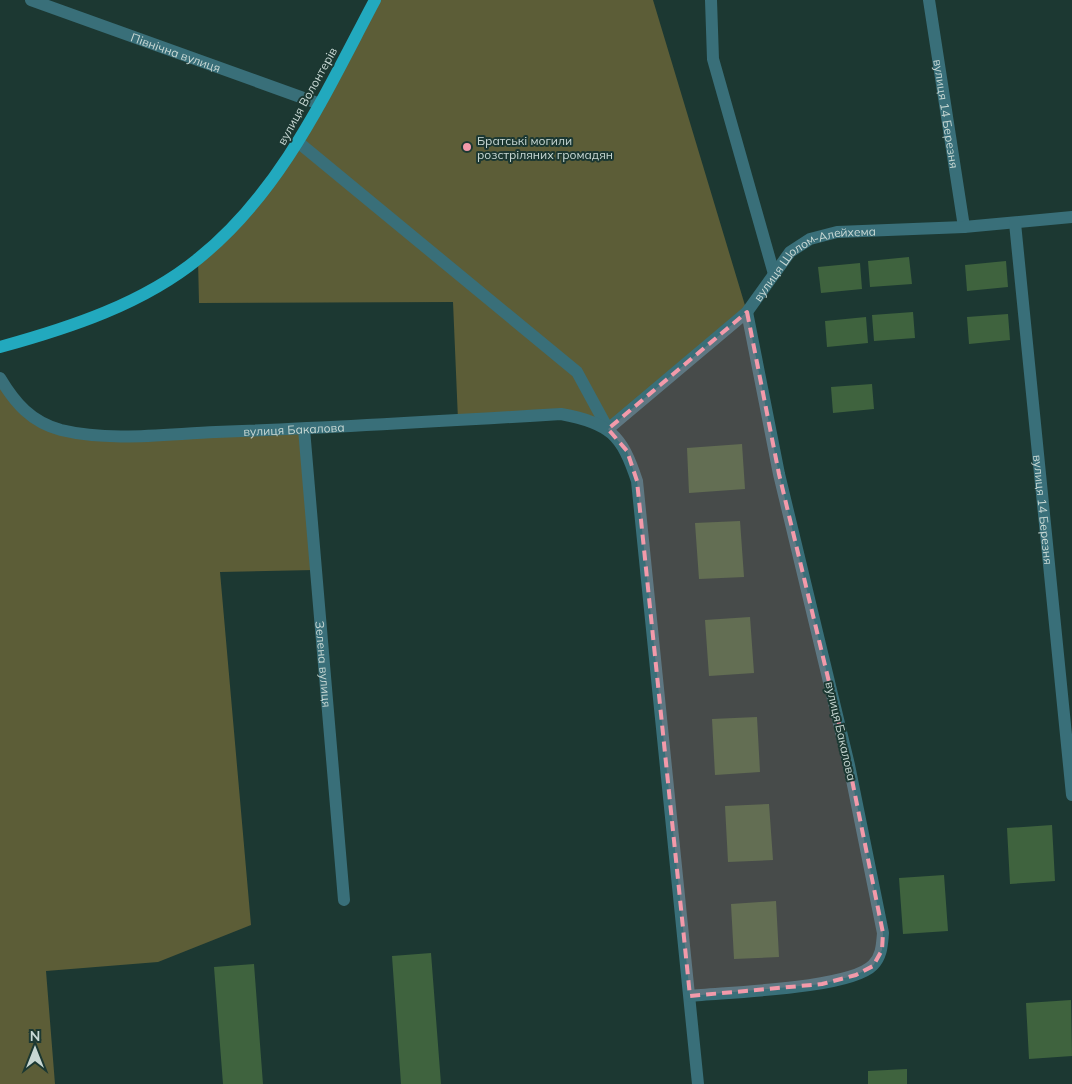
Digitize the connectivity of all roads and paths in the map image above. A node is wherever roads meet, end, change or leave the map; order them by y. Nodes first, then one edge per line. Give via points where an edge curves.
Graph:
1 (32, 0) edge
2 (375, 0) edge
3 (711, 0) edge
4 (929, 0) edge
5 (320, 104) junction
6 (298, 142) junction
7 (1072, 217) edge
8 (1015, 223) junction
9 (964, 227) junction
10 (774, 274) junction
11 (747, 312) junction
12 (0, 347) edge
13 (0, 378) edge
14 (304, 429) junction
15 (608, 429) junction
16 (1072, 796) edge
17 (344, 900) dead end
18 (690, 996) junction
19 (698, 1084) edge

1 - 5 street, Північна вулиця
2 - 5 main road, вулиця Волонтерів
3 - 10 street via 713,59
4 - 9 street, вулиця 14 Березня
5 - 6 main road, вулиця Волонтерів
6 - 12 main road, вулиця Волонтерів via 259,198 231,230 198,259 151,289 102,314
6 - 15 street, вулиця Бакалова via 577,372
7 - 8 street, вулиця Шолом-Алейхема
8 - 9 street, вулиця Шолом-Алейхема
8 - 16 street, вулиця 14 Березня
9 - 10 street, вулиця Шолом-Алейхема via 837,232 810,239 790,252
10 - 11 street, вулиця Шолом-Алейхема
11 - 15 street, вулиця Шолом-Алейхема
11 - 18 street, вулиця Бакалова via 779,474 849,765 882,933 882,950 873,966 822,984
13 - 14 street, вулиця Бакалова via 15,403 34,418 60,430 99,436
14 - 15 street, вулиця Бакалова via 561,414 586,418
14 - 17 street, Зелена вулиця
15 - 18 street, вулиця Бакалова via 627,451 637,481
18 - 19 street, вулиця Бакалова

